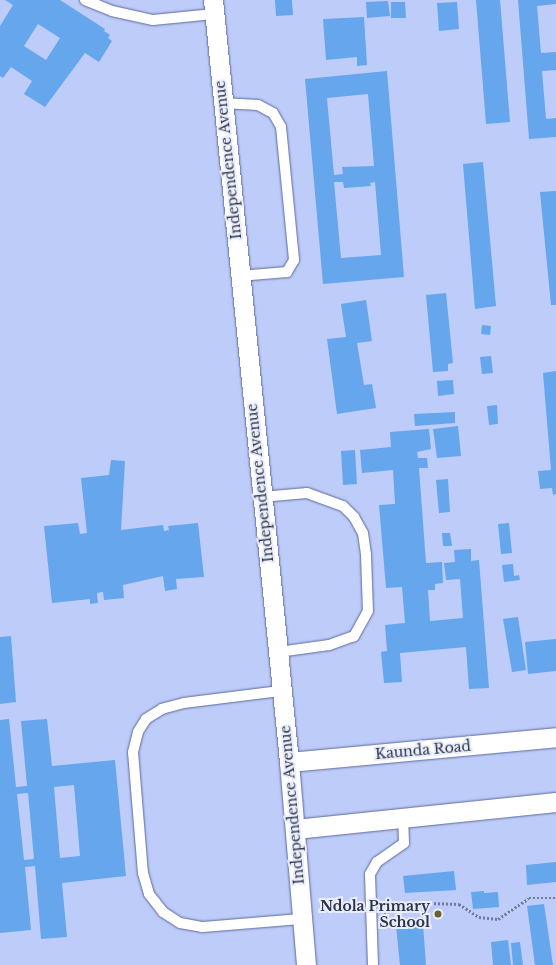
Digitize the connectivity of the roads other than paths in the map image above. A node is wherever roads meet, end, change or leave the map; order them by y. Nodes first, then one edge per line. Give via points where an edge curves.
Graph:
1 (85, 0) edge
2 (213, 7) edge
3 (222, 103) junction
4 (239, 276) junction
5 (261, 497) junction
6 (278, 652) junction
7 (280, 691) junction
8 (556, 737) edge
9 (289, 762) junction
10 (556, 802) edge
11 (403, 816) junction
12 (295, 829) junction
13 (302, 919) junction
14 (306, 965) edge
15 (373, 965) edge

1 - 2 lane via 112,11 153,20
2 - 3 street, Independence Avenue
3 - 4 street, Independence Avenue
3 - 4 lane via 258,105 273,114 281,127 294,260 287,272
4 - 5 street, Independence Avenue
5 - 6 street, Independence Avenue
5 - 6 lane via 307,493 343,506 354,517 363,533 366,555 368,610 354,636 329,646
6 - 7 street, Independence Avenue
7 - 9 street, Independence Avenue
7 - 13 lane via 184,702 162,709 146,720 138,732 133,752 143,873 149,894 163,912 180,923 202,927
8 - 9 street, Kaunda Road
9 - 12 street, Independence Avenue
10 - 11 street
11 - 12 street
11 - 15 lane via 404,843 377,862 370,874
12 - 13 street, Independence Avenue
13 - 14 street, Independence Avenue

